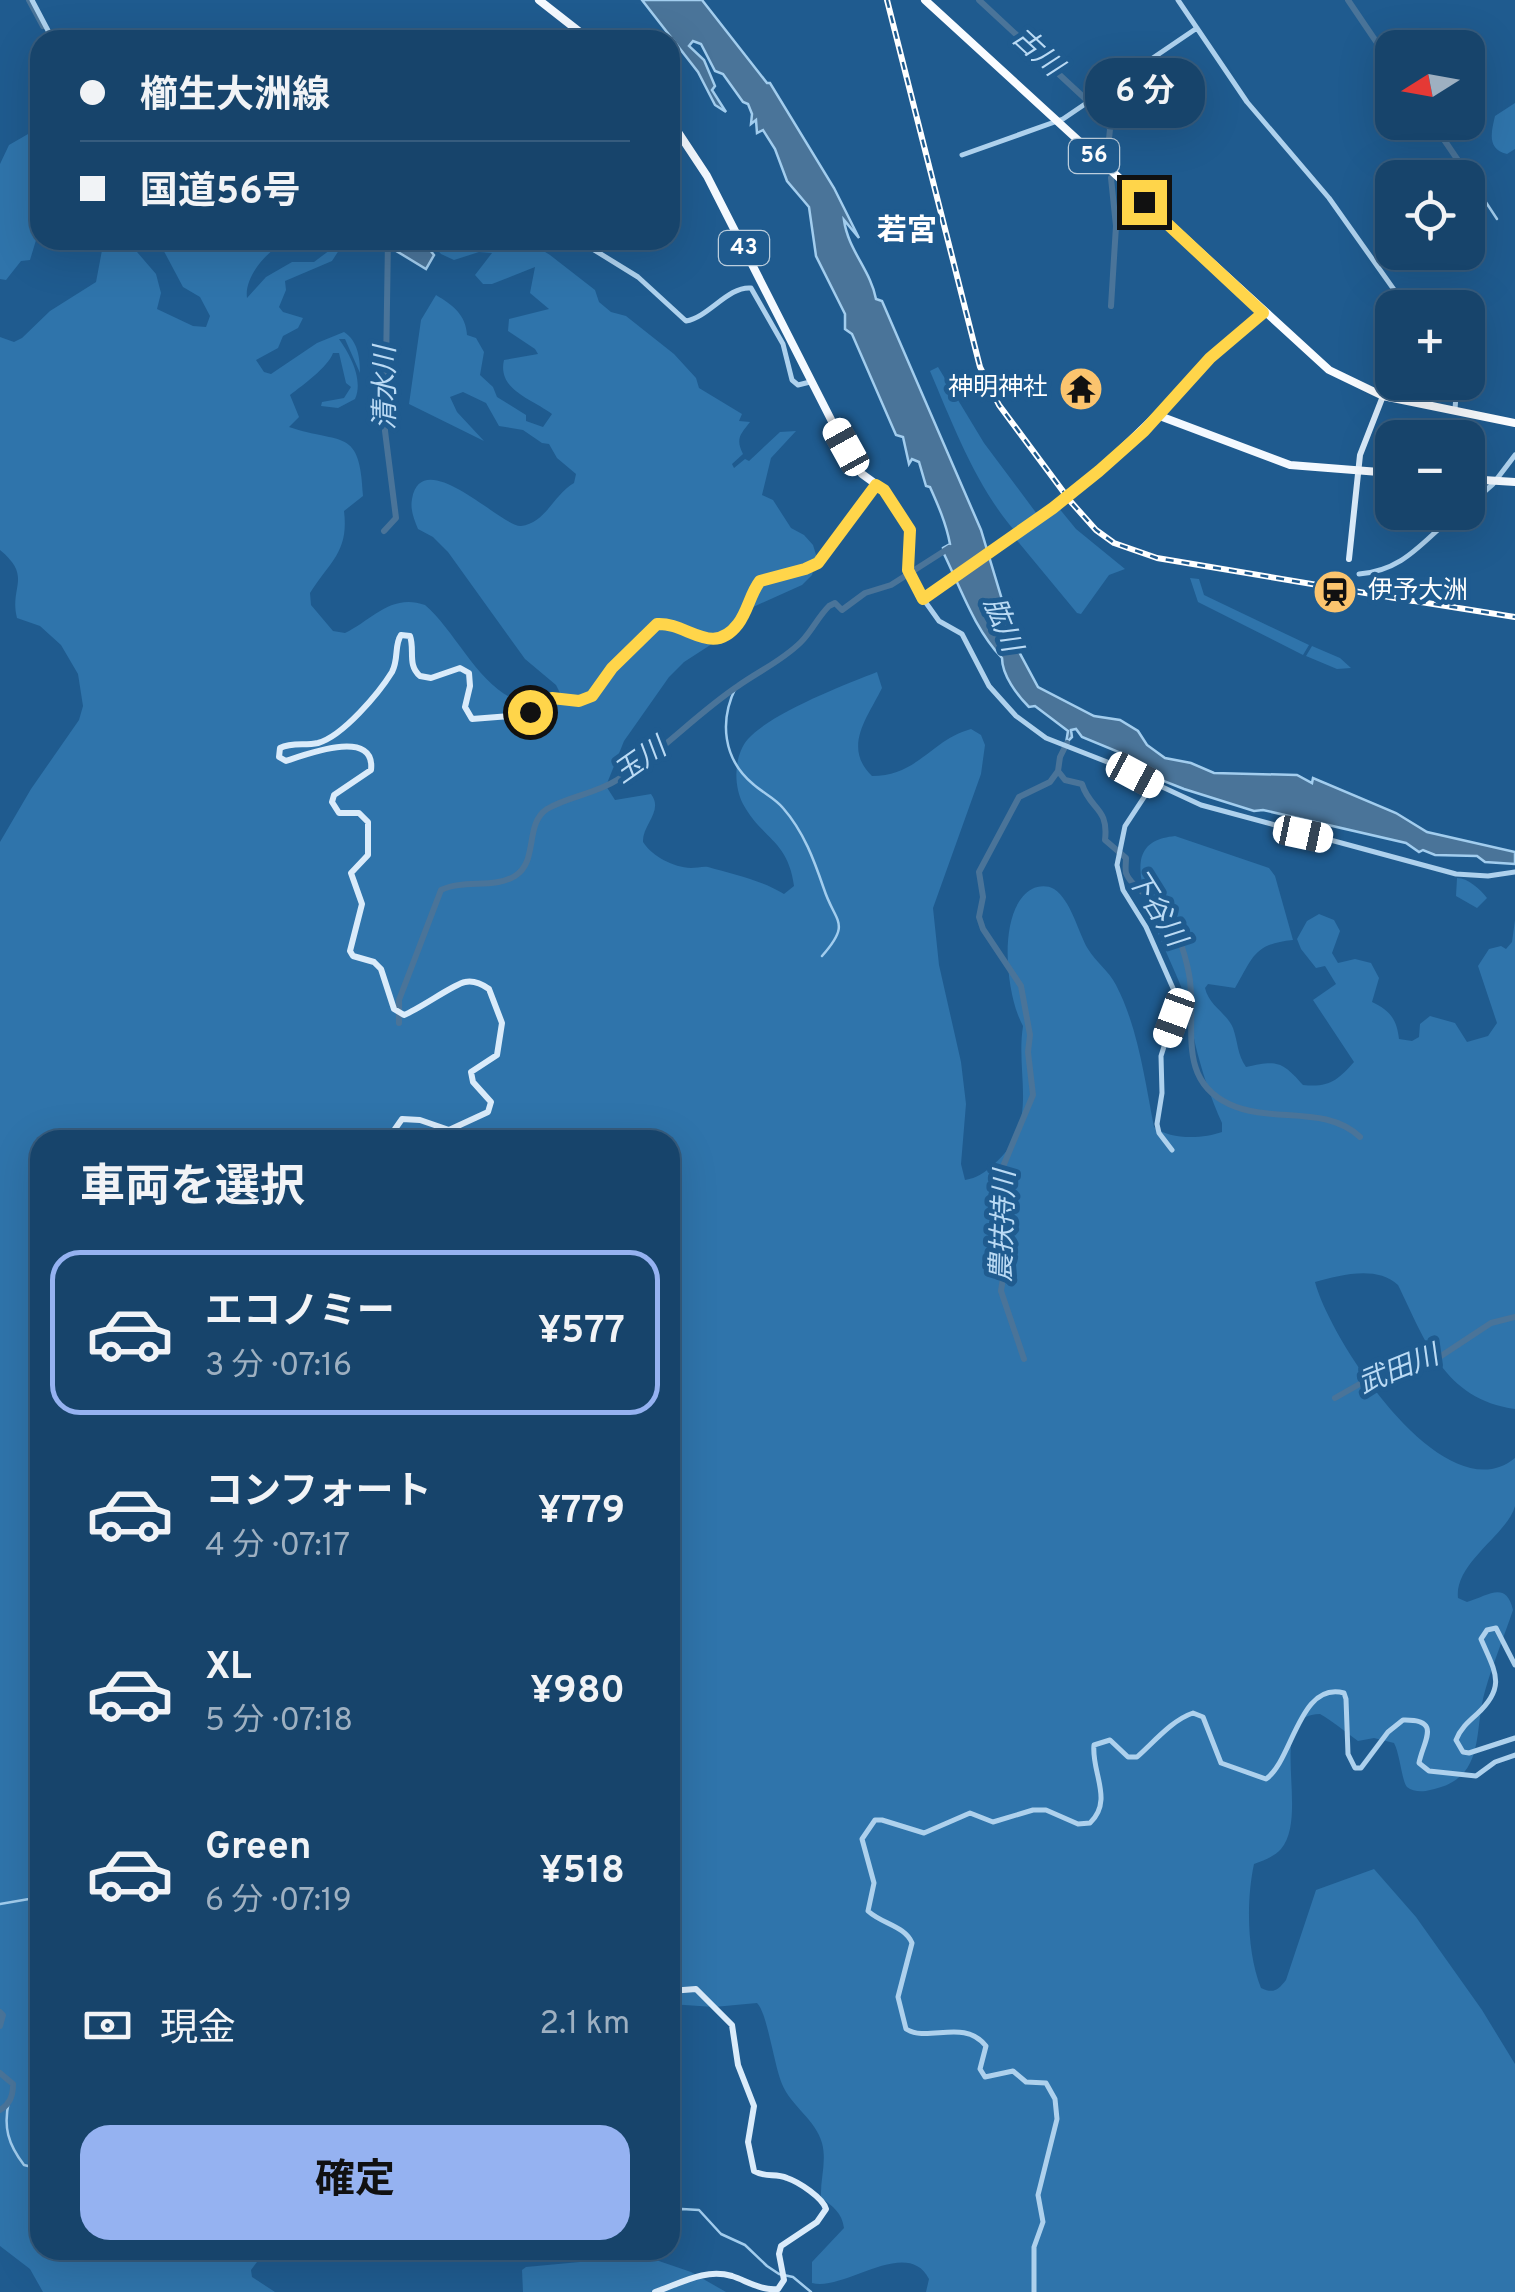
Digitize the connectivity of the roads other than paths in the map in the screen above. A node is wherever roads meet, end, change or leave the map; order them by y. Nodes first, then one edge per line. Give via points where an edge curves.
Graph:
1 (32, 0) edge
2 (539, 0) edge
3 (925, 0) edge
4 (1178, 0) edge
5 (1197, 28) junction
6 (48, 30) edge
7 (577, 30) edge
8 (1057, 121) junction
9 (680, 135) edge
10 (962, 155) dead end
11 (594, 250) edge
12 (1394, 290) edge
13 (1263, 313) junction
14 (810, 382) junction
15 (1375, 392) edge
16 (1381, 400) edge
17 (1402, 400) edge
18 (1455, 400) edge
19 (1455, 411) junction
20 (1157, 415) junction
21 (1515, 424) edge
22 (1515, 456) edge
23 (1358, 470) junction
24 (1375, 472) edge
25 (1485, 480) edge
26 (1496, 480) junction
27 (1515, 482) edge
28 (876, 485) junction
29 (1485, 490) edge
30 (1439, 530) edge
31 (1349, 559) dead end
32 (1359, 574) dead end
33 (927, 596) junction
34 (1153, 784) junction
35 (1515, 872) edge
36 (395, 1130) edge
37 (449, 1130) edge
38 (449, 1130) edge
39 (1172, 1150) dead end
40 (1515, 1665) edge
41 (1515, 1738) edge
42 (1515, 1755) edge
43 (680, 1991) edge
44 (655, 2292) edge
45 (1034, 2292) edge

1 - 6 street
2 - 7 main road
3 - 8 highway, 56
4 - 5 street
5 - 8 street
5 - 12 street
8 - 10 street
8 - 13 highway, 56
9 - 14 main road, 43
11 - 14 street via 638,277 686,321 751,288 784,344 792,380
13 - 15 highway, 56 via 1328,370
13 - 20 street
14 - 28 main road, 43 via 858,468
16 - 23 main road
17 - 19 highway, 56
18 - 19 street
19 - 21 highway, 56
20 - 23 main road via 1290,465
20 - 33 main road, bridge via 1057,505
22 - 26 street
23 - 24 main road
23 - 31 main road
25 - 26 main road
26 - 27 main road
26 - 29 street
28 - 33 main road, 43 via 910,530 908,570
28 - 37 main road via 818,563 760,581 726,635 708,640 657,624 585,700 552,698 523,715 472,720 465,707 469,673 460,668 420,676 412,640 401,635 394,668 356,716 323,741 280,748 286,761 357,747 372,758 371,770 332,802 338,812 363,814 368,822 368,855 350,873 362,904 350,950 380,969 394,1009 404,1015 424,1008 458,984 489,990 500,1016 497,1055 471,1072 491,1102 488,1112
30 - 32 street via 1406,559
33 - 34 street via 939,621 962,634 989,686 1030,727
34 - 35 street via 1238,817 1445,872
34 - 39 street via 1125,826 1117,865 1176,995 1161,1056 1157,1124
36 - 38 main road via 402,1119
40 - 41 street via 1501,1632 1486,1630 1481,1640 1497,1686 1456,1740 1468,1753
42 - 45 street via 1476,1776 1429,1771 1419,1763 1428,1728 1404,1720 1355,1768 1348,1754 1346,1699 1338,1691 1301,1716 1278,1770 1266,1779 1221,1763 1204,1718 1193,1713 1137,1757 1110,1740 1094,1745 1102,1798 1090,1823 1046,1810 993,1822 970,1813 924,1833 875,1820 862,1839 874,1882 868,1911 912,1943 898,1997 906,2029 978,2038 986,2046 980,2069 985,2077 1012,2071 1026,2082 1046,2082 1054,2099 1057,2119 1038,2195 1043,2222 1034,2247
43 - 44 main road via 696,1990 732,2026 754,2106 748,2136 754,2171 790,2179 822,2198 826,2209 781,2246 784,2280 778,2289 716,2275

